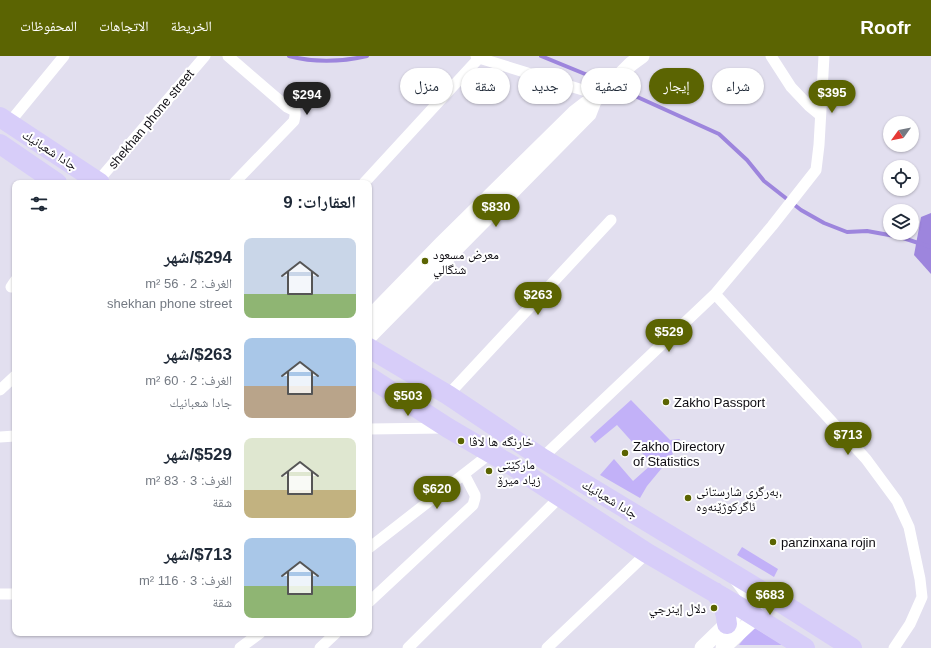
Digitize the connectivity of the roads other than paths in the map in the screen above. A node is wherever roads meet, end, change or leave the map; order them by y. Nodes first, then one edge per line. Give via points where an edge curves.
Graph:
1 (64, 56) edge
2 (228, 56) edge
3 (771, 56) edge
4 (824, 56) edge
5 (201, 57) edge
6 (478, 57) edge
7 (637, 60) edge
8 (628, 68) edge
9 (581, 92) edge
10 (586, 104) edge
11 (594, 104) edge
12 (820, 115) junction
13 (4, 120) edge
14 (0, 144) edge
15 (53, 180) edge
16 (96, 180) edge
17 (101, 180) edge
18 (237, 180) edge
19 (367, 180) edge
20 (611, 220) dead end
21 (715, 294) junction
22 (372, 315) edge
23 (372, 335) edge
24 (372, 350) edge
25 (12, 379) edge
26 (372, 379) edge
27 (0, 390) edge
28 (448, 395) junction
29 (448, 428) junction
30 (372, 429) edge
31 (12, 436) edge
32 (0, 437) edge
33 (491, 453) junction
34 (542, 458) junction
35 (464, 474) junction
36 (560, 496) junction
37 (372, 546) edge
38 (648, 553) junction
39 (732, 574) junction
40 (715, 592) junction
41 (0, 594) edge
42 (12, 594) edge
43 (372, 599) edge
44 (780, 602) junction
45 (751, 610) junction
46 (727, 624) junction
47 (256, 636) edge
48 (333, 636) edge
49 (240, 648) edge
50 (320, 648) edge
51 (408, 648) edge
52 (547, 648) edge
53 (702, 648) edge
54 (722, 648) edge
55 (805, 648) edge
56 (852, 648) edge
57 (894, 648) edge

1 - 13 street
2 - 18 street via 295,111 294,121
3 - 12 street via 791,87
4 - 12 street
5 - 17 street, shekhan phone street
6 - 9 street
6 - 19 street
7 - 8 street
10 - 22 street via 441,244
11 - 23 street via 589,114
12 - 21 street via 816,170
13 - 16 highway, جادا شعبانيك
14 - 15 highway, جادا شعبانيك
20 - 28 street
21 - 34 street
21 - 57 street via 866,459 897,501 909,527 922,597 910,624
24 - 28 highway, جادا شعبانيك
25 - 27 street
26 - 29 highway, جادا شعبانيك
28 - 34 highway, جادا شعبانيك
29 - 30 street
29 - 33 highway, جادا شعبانيك
31 - 32 street
33 - 35 street
33 - 36 highway, جادا شعبانيك
34 - 39 highway, جادا شعبانيك
35 - 37 street
35 - 43 street via 475,495 473,505
36 - 38 highway, جادا شعبانيك
36 - 51 street
38 - 40 highway, جادا شعبانيك
38 - 52 street
39 - 44 highway, جادا شعبانيك
39 - 45 street via 747,593
40 - 45 highway, جادا شعبانيك
40 - 46 highway via 724,607
41 - 42 street
44 - 45 street via 763,602
44 - 56 highway, جادا شعبانيك
45 - 46 street
45 - 54 street
45 - 55 highway, جادا شعبانيك
46 - 53 street
47 - 49 street
48 - 50 street

